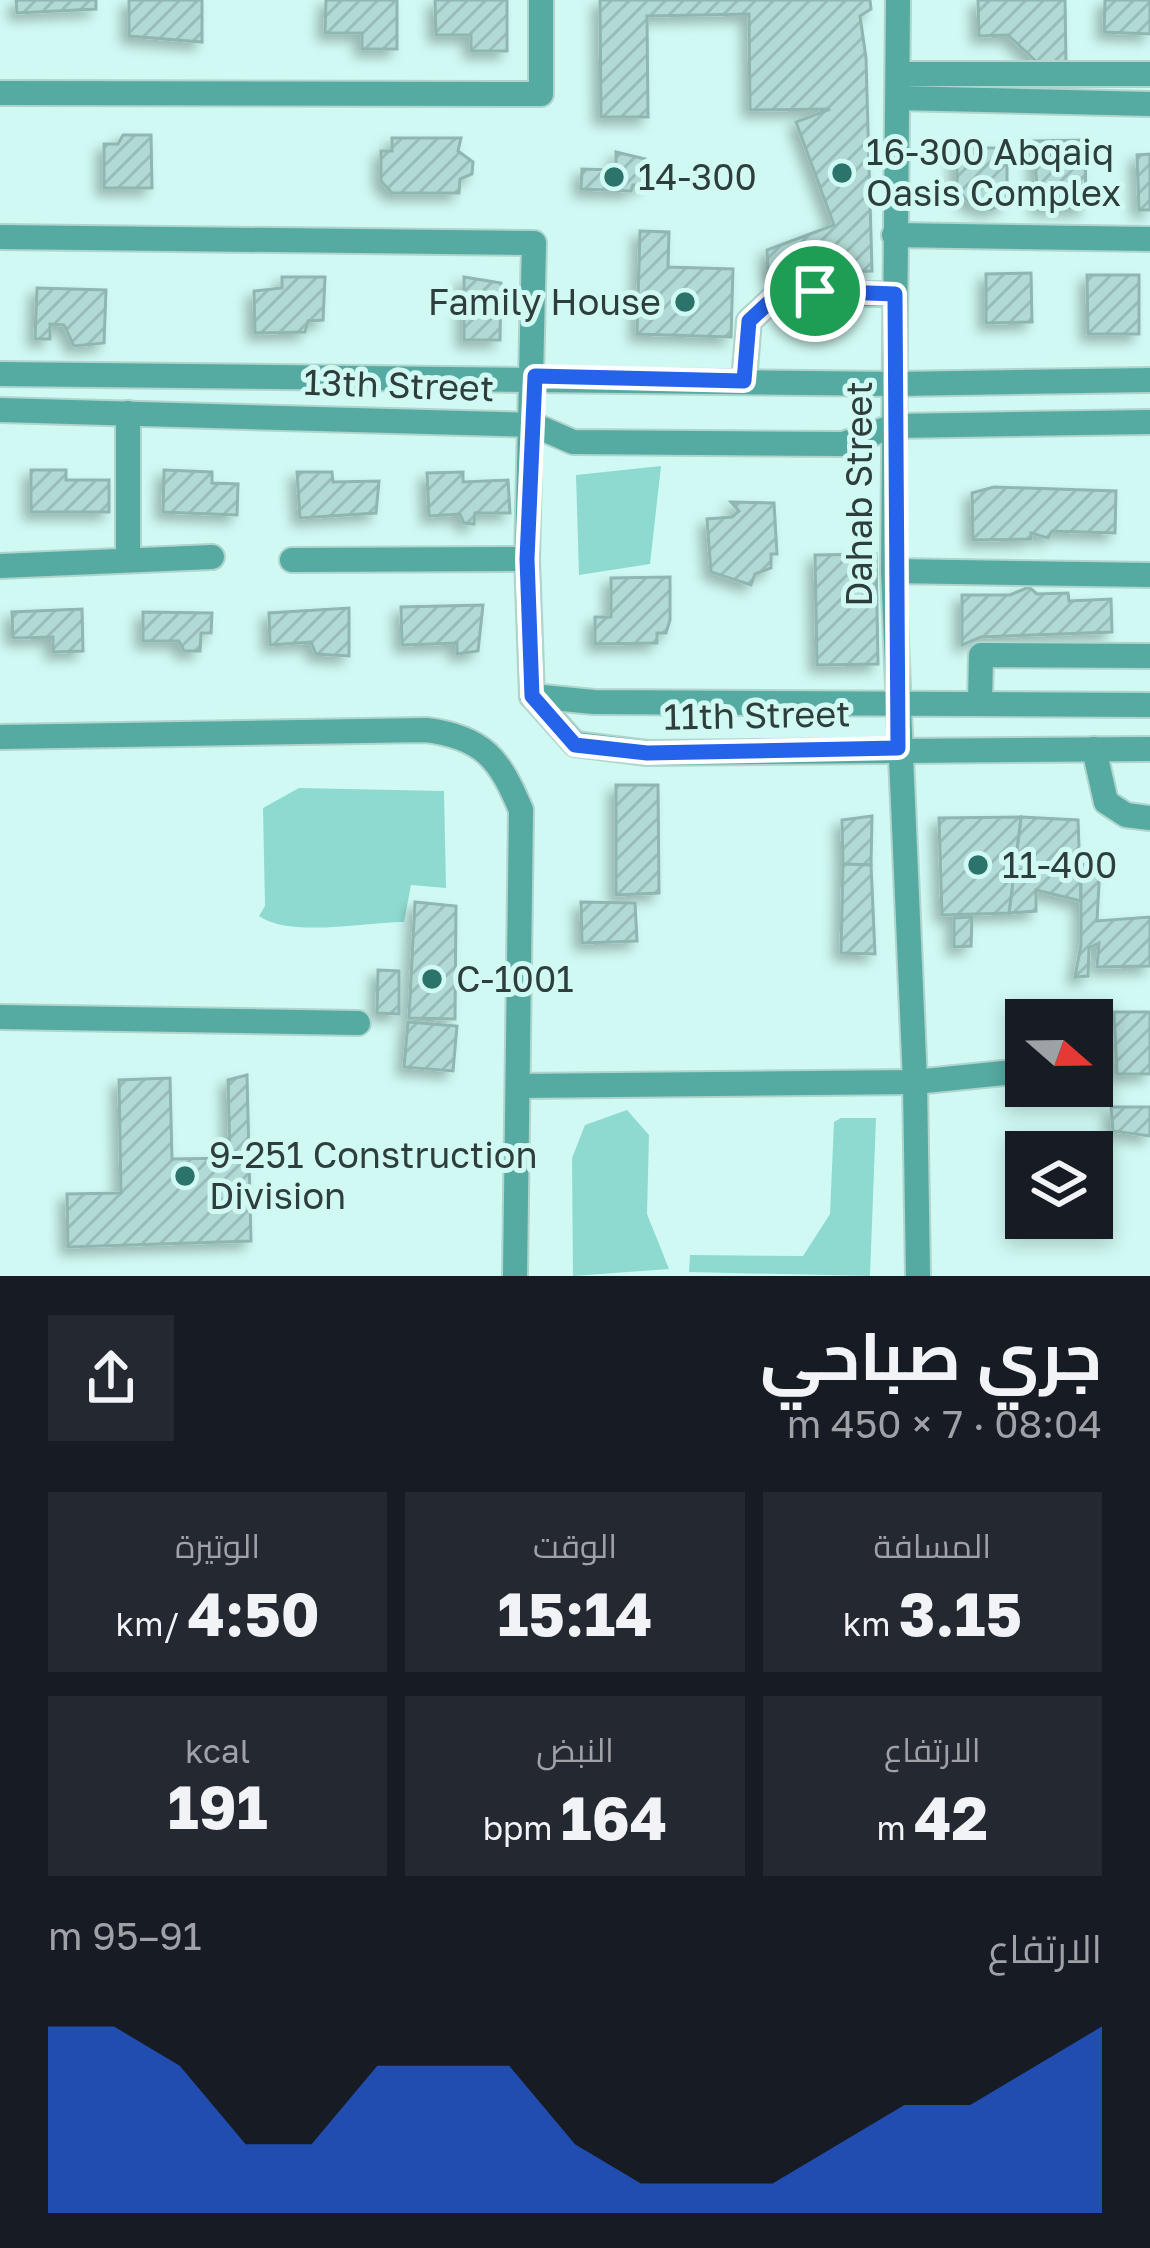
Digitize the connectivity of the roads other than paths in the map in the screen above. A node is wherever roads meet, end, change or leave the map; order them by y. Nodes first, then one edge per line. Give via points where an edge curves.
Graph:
1 (542, 0) edge
2 (898, 0) edge
3 (1150, 74) edge
4 (898, 86) junction
5 (0, 93) edge
6 (1150, 104) edge
7 (895, 235) junction
8 (0, 237) edge
9 (1150, 239) edge
10 (895, 294) junction
11 (0, 374) edge
12 (535, 376) junction
13 (1150, 380) edge
14 (744, 381) junction
15 (896, 384) junction
16 (0, 410) edge
17 (128, 413) junction
18 (1150, 422) edge
19 (534, 424) junction
20 (894, 426) junction
21 (212, 557) dead end
22 (527, 559) junction
23 (128, 560) junction
24 (292, 560) dead end
25 (0, 566) edge
26 (893, 571) junction
27 (1150, 575) edge
28 (1150, 656) edge
29 (532, 696) junction
30 (896, 701) junction
31 (980, 703) junction
32 (1150, 705) edge
33 (0, 737) edge
34 (898, 748) junction
35 (1094, 749) junction
36 (1150, 749) edge
37 (1150, 818) edge
38 (0, 1018) edge
39 (358, 1023) dead end
40 (1004, 1073) dead end
41 (915, 1082) junction
42 (518, 1086) junction
43 (515, 1276) edge
44 (918, 1276) edge

1 - 5 street via 541,94
2 - 4 street, Dahab Street
3 - 4 street
4 - 6 street
4 - 7 street, Dahab Street
7 - 9 street
7 - 10 street, Dahab Street
8 - 12 street via 534,243
10 - 14 street via 778,294 749,321
10 - 15 street, Dahab Street
11 - 12 street, 13th Street
12 - 14 street, 13th Street
12 - 19 street
13 - 15 street, 13th Street
14 - 15 street, 13th Street
15 - 20 street, Dahab Street
16 - 17 street, 13th Street
17 - 19 street, 13th Street
17 - 23 street
18 - 20 street, 13th Street
19 - 20 street, 13th Street via 573,442 843,444
19 - 22 street
20 - 26 street, Dahab Street
21 - 23 street
22 - 24 street
22 - 29 street
23 - 25 street
26 - 27 street
26 - 30 street, Dahab Street
28 - 31 street via 981,655
29 - 30 street
29 - 34 street, 11th Street via 575,745 647,753
30 - 31 street
30 - 34 street, Dahab Street
31 - 32 street
33 - 42 street via 458,734 501,763 521,810
34 - 35 street, 11th Street
34 - 41 street, Dahab Street
35 - 36 street, 11th Street
35 - 37 street via 1106,802
38 - 39 street
40 - 41 street
41 - 42 street
41 - 44 street, Dahab Street
42 - 43 street

